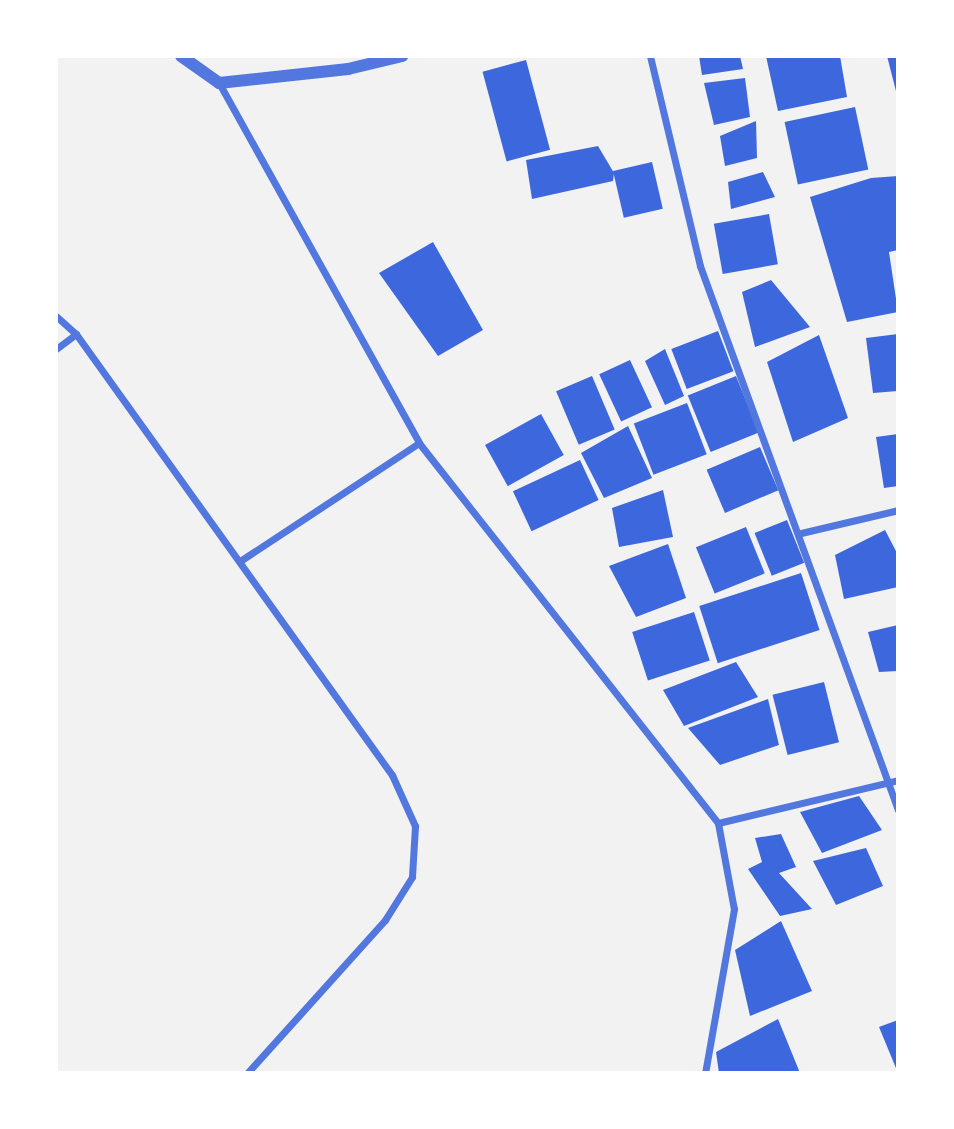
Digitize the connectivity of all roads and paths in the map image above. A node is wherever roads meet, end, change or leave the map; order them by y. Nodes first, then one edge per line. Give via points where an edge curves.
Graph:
1 (181, 56) edge
2 (402, 56) edge
3 (650, 56) edge
4 (219, 83) junction
5 (56, 316) edge
6 (76, 334) junction
7 (56, 349) edge
8 (419, 443) junction
9 (898, 510) edge
10 (801, 533) junction
11 (240, 561) junction
12 (898, 780) edge
13 (888, 782) junction
14 (898, 810) edge
15 (718, 823) junction
16 (247, 1073) edge
17 (705, 1073) edge

1 - 4 street
2 - 4 street via 348,69
3 - 10 street via 700,266
4 - 8 street
5 - 6 street
6 - 7 street
6 - 11 street
8 - 11 street
8 - 15 street
9 - 10 street
10 - 13 street
11 - 16 street via 392,775 415,826 412,877 385,920
12 - 13 street
13 - 14 street
13 - 15 street
15 - 17 street via 734,909

